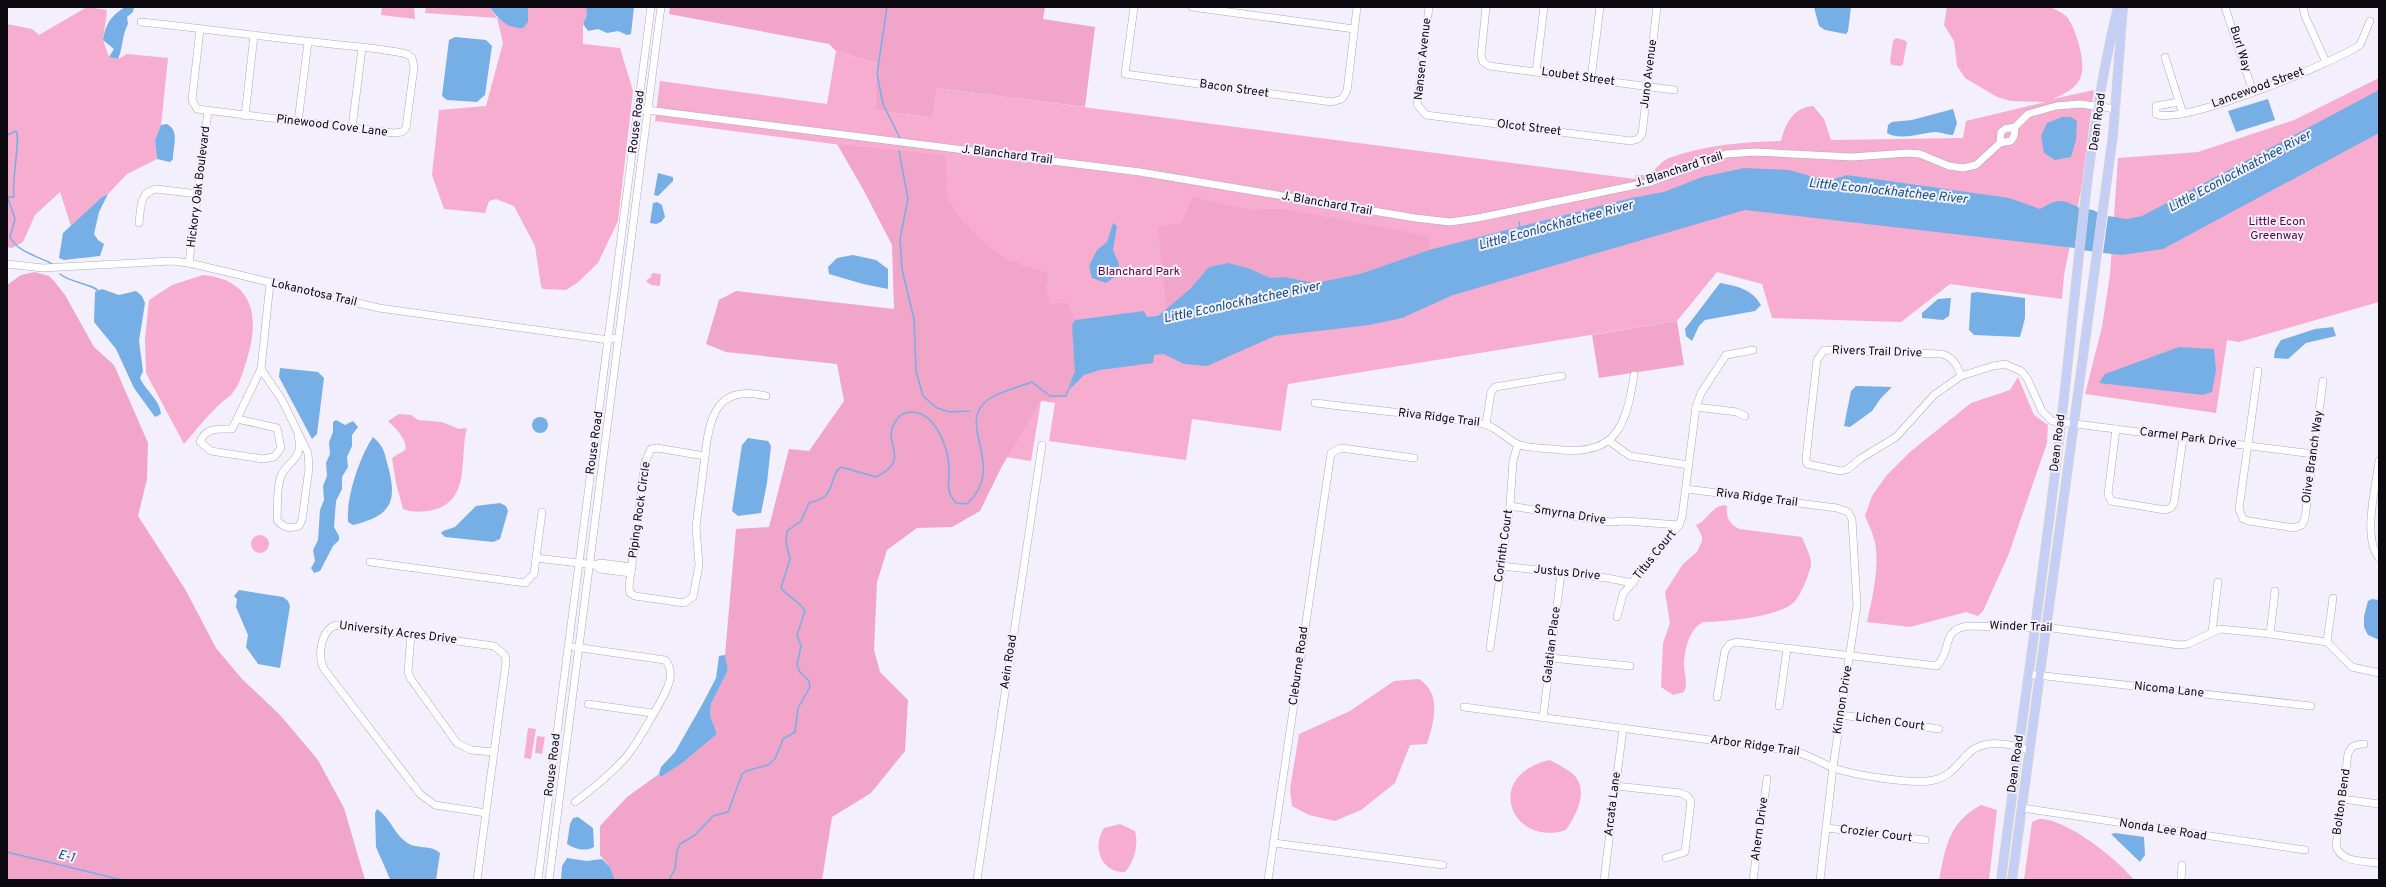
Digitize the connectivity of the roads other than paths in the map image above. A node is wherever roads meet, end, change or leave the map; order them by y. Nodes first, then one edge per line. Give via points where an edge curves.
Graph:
1 (651, 7) edge
2 (661, 7) edge
3 (1134, 7) edge
4 (1192, 7) edge
5 (1357, 7) edge
6 (1429, 7) edge
7 (1486, 7) edge
8 (1544, 7) edge
9 (1600, 7) edge
10 (1657, 7) edge
11 (2118, 7) edge
12 (2123, 7) edge
13 (2225, 7) edge
14 (2304, 7) edge
15 (2370, 21) dead end
16 (141, 22) dead end
17 (200, 29) junction
18 (1354, 29) junction
19 (254, 35) junction
20 (308, 42) junction
21 (362, 48) junction
22 (2165, 57) dead end
23 (2326, 62) junction
24 (1536, 72) junction
25 (1591, 79) junction
26 (1648, 87) junction
27 (1674, 90) dead end
28 (2253, 92) junction
29 (2179, 102) junction
30 (2099, 107) junction
31 (639, 109) junction
32 (2116, 109) junction
33 (648, 110) junction
34 (1421, 110) joint
35 (208, 111) junction
36 (2183, 114) junction
37 (245, 116) junction
38 (298, 122) junction
39 (2015, 127) junction
40 (352, 128) junction
41 (1638, 139) joint
42 (2000, 143) junction
43 (198, 194) junction
44 (139, 223) dead end
45 (189, 263) junction
46 (7, 264) edge
47 (270, 283) junction
48 (620, 336) junction
49 (609, 340) junction
50 (1753, 350) dead end
51 (261, 368) junction
52 (2258, 371) dead end
53 (1634, 375) dead end
54 (1562, 376) dead end
55 (1961, 376) junction
56 (2324, 381) dead end
57 (766, 396) dead end
58 (1315, 403) dead end
59 (1696, 407) junction
60 (1745, 416) dead end
61 (237, 419) junction
62 (2061, 422) junction
63 (1486, 424) junction
64 (2073, 424) junction
65 (2116, 429) junction
66 (298, 435) junction
67 (2183, 438) junction
68 (1609, 440) junction
69 (1518, 444) junction
70 (1042, 445) dead end
71 (2249, 446) junction
72 (2314, 454) junction
73 (705, 456) junction
74 (1414, 458) dead end
75 (2379, 461) edge
76 (1689, 465) junction
77 (1686, 489) junction
78 (1510, 506) junction
79 (542, 512) dead end
80 (1852, 519) joint
81 (1679, 525) junction
82 (536, 558) junction
83 (2379, 558) edge
84 (370, 562) dead end
85 (578, 563) junction
86 (592, 565) junction
87 (1502, 566) junction
88 (631, 570) junction
89 (1561, 573) junction
90 (2218, 582) dead end
91 (1633, 583) junction
92 (2275, 591) dead end
93 (2334, 598) dead end
94 (1617, 617) dead end
95 (2034, 627) junction
96 (2046, 628) junction
97 (2212, 632) junction
98 (412, 634) junction
99 (2270, 634) junction
100 (2327, 642) junction
101 (568, 646) junction
102 (578, 648) junction
103 (1490, 648) dead end
104 (1787, 649) junction
105 (1850, 655) junction
106 (1551, 658) junction
107 (1630, 666) dead end
108 (2379, 673) edge
109 (2028, 674) junction
110 (2040, 675) junction
111 (1717, 698) dead end
112 (588, 704) dead end
113 (1779, 706) dead end
114 (2311, 706) dead end
115 (1464, 707) dead end
116 (652, 713) junction
117 (1841, 715) junction
118 (1543, 718) junction
119 (1623, 728) junction
120 (1939, 729) dead end
121 (2364, 744) dead end
122 (2018, 746) junction
123 (2030, 751) junction
124 (494, 752) junction
125 (1833, 767) junction
126 (1767, 779) dead end
127 (1616, 786) junction
128 (2342, 799) junction
129 (575, 802) dead end
130 (2379, 804) edge
131 (2022, 808) junction
132 (486, 813) junction
133 (1827, 828) junction
134 (1925, 840) dead end
135 (1274, 843) junction
136 (2305, 850) dead end
137 (1666, 858) dead end
138 (2379, 863) edge
139 (1443, 865) dead end
140 (2182, 865) dead end
141 (477, 880) edge
142 (538, 880) edge
143 (548, 880) edge
144 (977, 880) edge
145 (1268, 880) edge
146 (1604, 880) edge
147 (1753, 880) edge
148 (1820, 880) edge
149 (2001, 880) edge
150 (2012, 880) edge
151 (2181, 880) edge

1 - 31 street, Rouse Road
2 - 33 street, Rouse Road
3 - 18 street, Bacon Street via 1125,74 1332,102 1342,99 1347,91
4 - 18 street
5 - 18 street
6 - 34 street, Nansen Avenue via 1417,104
7 - 24 street, Loubet Street via 1481,56 1483,62 1490,66
8 - 24 street
9 - 25 street
10 - 26 street, Juno Avenue
11 - 30 main road, Dean Road
12 - 32 main road, Dean Road
13 - 28 street, Burl Way
14 - 23 street via 2305,16
15 - 23 street, Lancewood Street via 2360,45
16 - 17 street, Pinewood Cove Lane
17 - 19 street, Pinewood Cove Lane
17 - 35 street, Pinewood Cove Lane via 192,100 197,109
19 - 20 street, Pinewood Cove Lane
19 - 37 street
20 - 21 street, Pinewood Cove Lane
20 - 38 street
21 - 40 street
21 - 40 street, Pinewood Cove Lane via 404,53 412,58 414,71 408,122 404,130 396,134
22 - 29 street
23 - 28 street, Lancewood Street via 2284,82
24 - 25 street, Loubet Street
25 - 26 street, Loubet Street
26 - 27 street, Loubet Street
26 - 41 street, Juno Avenue via 1642,134
28 - 36 street, Lancewood Street
29 - 36 street
29 - 36 street, Lancewood Street via 2156,106 2156,114
30 - 32 street, J. Blanchard Trail
30 - 39 street, J. Blanchard Trail via 2080,104 2056,106 2028,114
30 - 62 main road, Dean Road
31 - 33 street, J. Blanchard Trail
31 - 49 street, Rouse Road
32 - 64 main road, Dean Road
33 - 42 street, J. Blanchard Trail via 1140,172 1445,222 1478,218 1651,182 1726,154 1755,152 1852,157 1908,153 1920,154 1949,166 1963,168 1981,161
33 - 48 street, Rouse Road
34 - 41 street, Olcot Street via 1426,115 1631,141
35 - 37 street, Pinewood Cove Lane
35 - 43 street, Hickory Oak Boulevard
37 - 38 street, Pinewood Cove Lane
38 - 40 street, Pinewood Cove Lane
39 - 42 street, J. Blanchard Trail via 2013,139
39 - 42 street, J. Blanchard Trail via 2001,132
43 - 44 street via 150,191 145,194 142,201
43 - 45 street, Hickory Oak Boulevard
45 - 46 street, Lokanotosa Trail via 172,261 43,268
45 - 47 street, Lokanotosa Trail
47 - 49 street, Lokanotosa Trail via 410,313
47 - 51 street
48 - 49 street, Lokanotosa Trail
48 - 86 street, Rouse Road
49 - 85 street, Rouse Road
50 - 59 street via 1726,355 1701,393
51 - 61 street
51 - 66 street via 282,400
52 - 71 street
53 - 68 street via 1625,418
54 - 63 street via 1495,387 1491,392
55 - 55 street, Rivers Trail Drive via 1934,395 1896,437 1860,458 1848,469 1841,471 1807,464 1817,360 1824,350 1942,354 1956,362
55 - 62 street, Rivers Trail Drive via 1993,366 2013,366 2027,378 2046,418
56 - 72 street, Olive Branch Way
57 - 73 street via 741,393 721,402 712,414
58 - 63 street, Riva Ridge Trail
59 - 60 street via 1737,412
59 - 76 street
61 - 61 street via 232,429 211,429 203,435 200,442 210,451 263,459 274,457 281,448 277,428
62 - 64 street, Carmel Park Drive
62 - 95 main road, Dean Road
63 - 69 street, Riva Ridge Trail
64 - 65 street, Carmel Park Drive
64 - 96 main road, Dean Road
65 - 67 street, Carmel Park Drive
65 - 67 street via 2108,494 2111,501 2165,510 2171,508 2174,503
66 - 66 street via 308,453 309,468 302,520 299,526 292,528 282,526 277,520 278,497 281,475 298,454
67 - 71 street, Carmel Park Drive
68 - 69 street, Riva Ridge Trail via 1594,448 1564,451
68 - 76 street via 1630,456
69 - 78 street, Corinth Court via 1513,461
70 - 144 street, Aein Road
71 - 72 street, Carmel Park Drive
71 - 72 street, Olive Branch Way via 2239,509 2244,519 2294,528 2302,525 2305,518
73 - 88 street, Piping Rock Circle via 658,448 648,454
73 - 88 street, Piping Rock Circle via 696,527 699,565 693,596 684,603 635,596 630,593 629,587
74 - 135 street, Cleburne Road via 1341,448 1331,453
75 - 83 street via 2370,532 2374,551
76 - 77 street
77 - 80 street, Riva Ridge Trail via 1837,508 1848,512
77 - 81 street, Titus Court
78 - 81 street, Smyrna Drive via 1610,522
78 - 87 street, Corinth Court
79 - 82 street
80 - 105 street, Kinnon Drive via 1858,588
81 - 91 street, Titus Court
82 - 84 street via 534,574 525,583
82 - 85 street, Piping Rock Circle
85 - 86 street, Piping Rock Circle
85 - 101 street, Rouse Road
86 - 88 street, Piping Rock Circle via 600,563
86 - 102 street, Rouse Road
87 - 89 street, Justus Drive
87 - 103 street, Corinth Court
89 - 91 street, Justus Drive
89 - 106 street, Galatian Place
90 - 97 street
91 - 94 street, Titus Court via 1623,594
92 - 99 street
93 - 100 street
95 - 96 street, Winder Trail
95 - 105 street, Winder Trail via 1955,628 1943,660 1937,666
95 - 109 main road, Dean Road
96 - 97 street, Winder Trail via 2179,645
96 - 110 main road, Dean Road
97 - 99 street, Winder Trail via 2228,629
98 - 124 street via 408,672 411,679 457,743 471,750
98 - 124 street, University Acres Drive via 494,646 502,650 506,662
98 - 132 street, University Acres Drive via 337,624 325,632 321,663 427,801 434,805
99 - 100 street, Winder Trail
100 - 108 street via 2352,667
101 - 102 street
101 - 142 street, Rouse Road
102 - 116 street via 665,660 670,671 668,686
102 - 143 street, Rouse Road
104 - 105 street, Winder Trail
104 - 111 street, Winder Trail via 1736,642 1730,644 1725,650
104 - 113 street
105 - 117 street, Kinnon Drive
106 - 107 street
106 - 118 street, Galatian Place
109 - 110 street, Nicoma Lane
109 - 122 main road, Dean Road
110 - 114 street, Nicoma Lane
110 - 123 main road, Dean Road
112 - 116 street
115 - 118 street, Arbor Ridge Trail
116 - 129 street via 628,756 604,780
117 - 120 street, Lichen Court
117 - 125 street, Kinnon Drive
118 - 119 street, Arbor Ridge Trail
119 - 125 street, Arbor Ridge Trail via 1805,753
119 - 127 street, Arcata Lane
121 - 128 street, Bolton Bend via 2350,748
122 - 123 street, Arbor Ridge Trail
122 - 125 street, Arbor Ridge Trail via 1980,746 1968,753 1956,768 1944,777 1921,782 1849,772
122 - 149 main road, Dean Road
123 - 131 main road, Dean Road
124 - 132 street, University Acres Drive
125 - 133 street, Kinnon Drive
126 - 147 street, Ahern Drive
127 - 137 street via 1688,796 1691,801 1685,852
127 - 146 street, Arcata Lane
128 - 130 street
128 - 138 street, Bolton Bend via 2336,846 2338,852 2351,859
131 - 136 street, Nonda Lee Road
131 - 150 main road, Dean Road
132 - 141 street, University Acres Drive
133 - 134 street, Crozier Court
133 - 148 street, Kinnon Drive
135 - 139 street
135 - 145 street, Cleburne Road
140 - 151 street

